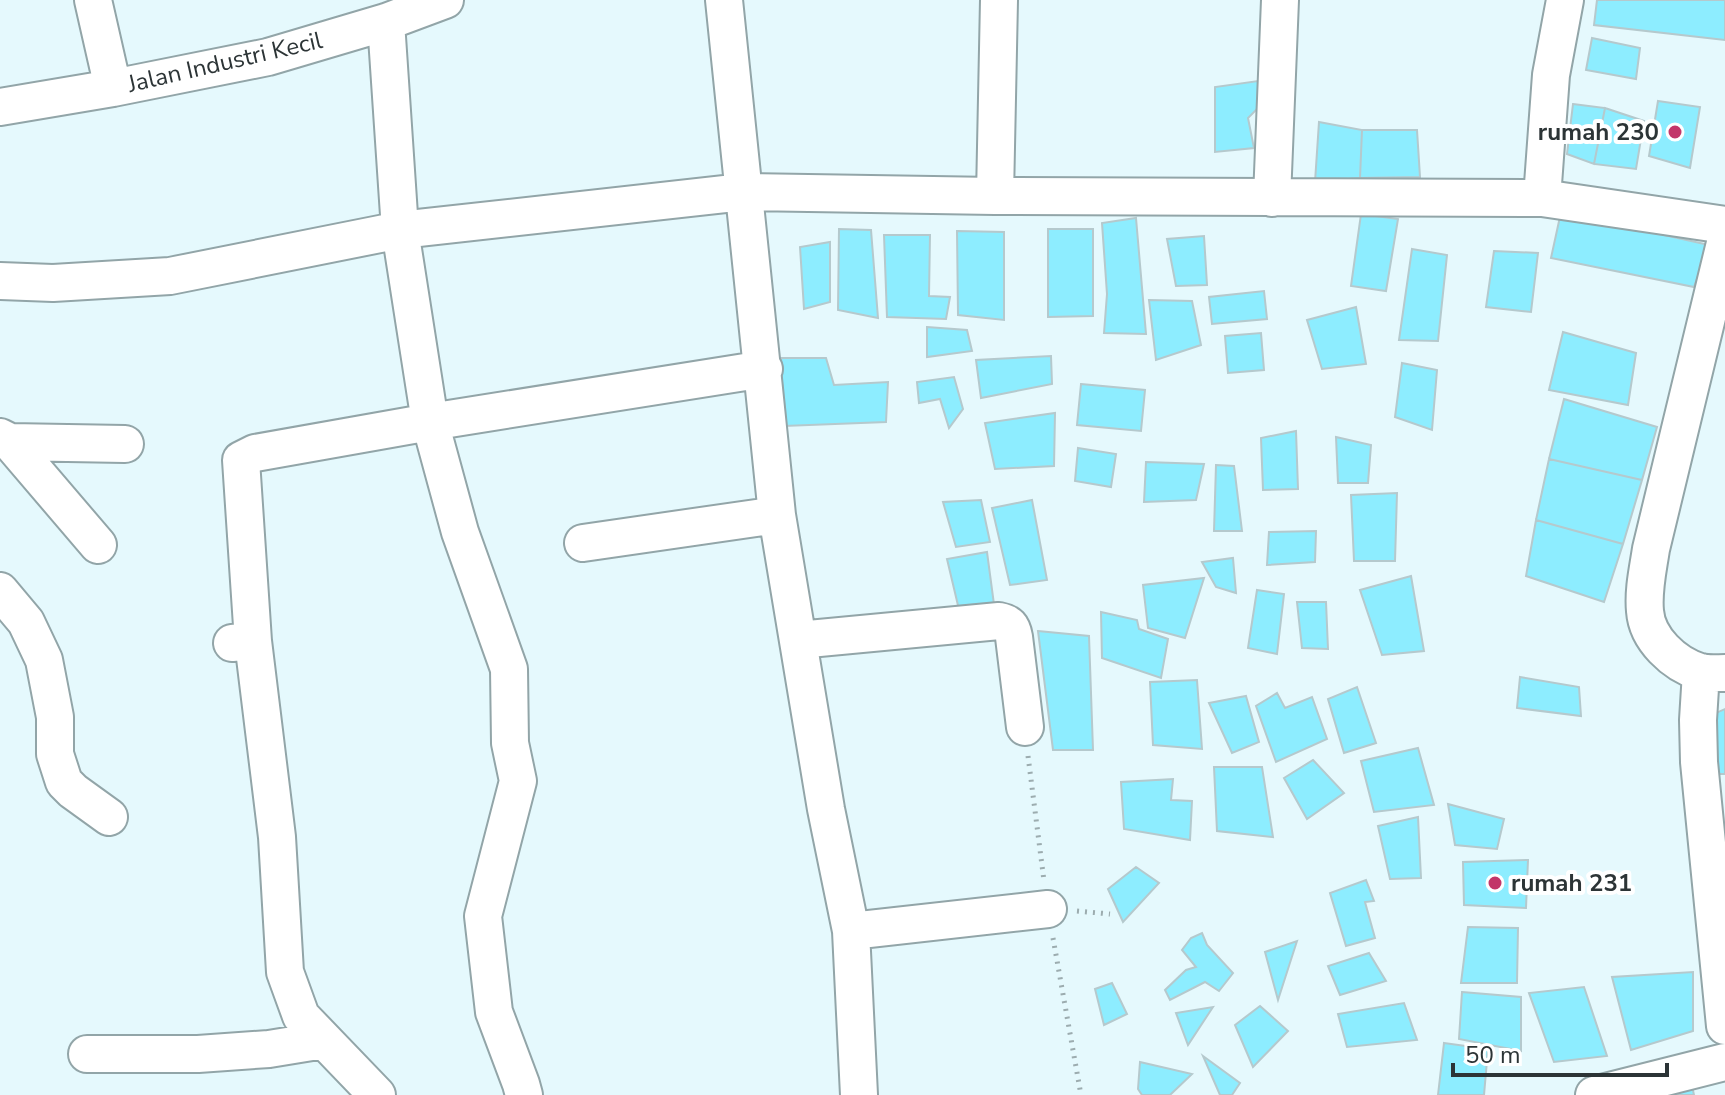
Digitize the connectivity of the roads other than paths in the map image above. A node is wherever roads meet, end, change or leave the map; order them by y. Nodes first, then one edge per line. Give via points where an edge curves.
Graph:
1 (93, 0) edge
2 (445, 0) edge
3 (724, 0) edge
4 (999, 0) edge
5 (1280, 0) edge
6 (1565, 0) edge
7 (386, 22) junction
8 (113, 88) junction
9 (0, 107) edge
10 (743, 192) junction
11 (995, 196) junction
12 (1272, 198) junction
13 (1542, 198) junction
14 (1725, 225) edge
15 (400, 230) junction
16 (1725, 243) edge
17 (0, 281) edge
18 (764, 369) junction
19 (430, 422) junction
20 (5, 439) edge
21 (125, 444) dead end
22 (777, 515) junction
23 (583, 543) dead end
24 (98, 545) dead end
25 (0, 591) edge
26 (798, 640) junction
27 (1713, 673) edge
28 (1025, 727) road end
29 (109, 817) dead end
30 (1048, 909) road end
31 (851, 931) junction
32 (1725, 1026) edge
33 (324, 1040) junction
34 (87, 1054) dead end
35 (1725, 1062) edge
36 (377, 1095) edge
37 (524, 1095) edge
38 (859, 1095) edge
39 (1594, 1095) edge

1 - 8 street
2 - 7 street, Jalan Industri Kecil
3 - 10 street
4 - 11 street
5 - 12 street
6 - 13 street via 1551,75
7 - 8 street, Jalan Industri Kecil via 268,57
7 - 15 street
8 - 9 street, Jalan Industri Kecil
10 - 11 street
10 - 15 street
10 - 18 street
11 - 12 street
12 - 13 street
13 - 14 street
15 - 17 street via 170,276
15 - 19 street
16 - 27 street via 1651,549 1644,598 1645,615 1662,648 1679,661
18 - 19 street
18 - 22 street
19 - 33 street via 255,453 241,460 243,642 277,837 285,972 301,1016
19 - 37 street via 460,532 509,669 510,743 518,781 483,916 494,1012
20 - 21 street
20 - 24 street
22 - 23 street
22 - 26 street
25 - 29 street via 26,622 44,660 55,717 55,754 64,782
26 - 28 street via 1007,623 1014,637
26 - 31 street
27 - 32 street via 1698,720 1699,762
30 - 31 street
31 - 38 street
33 - 34 street via 212,1053
33 - 36 street
35 - 39 street

